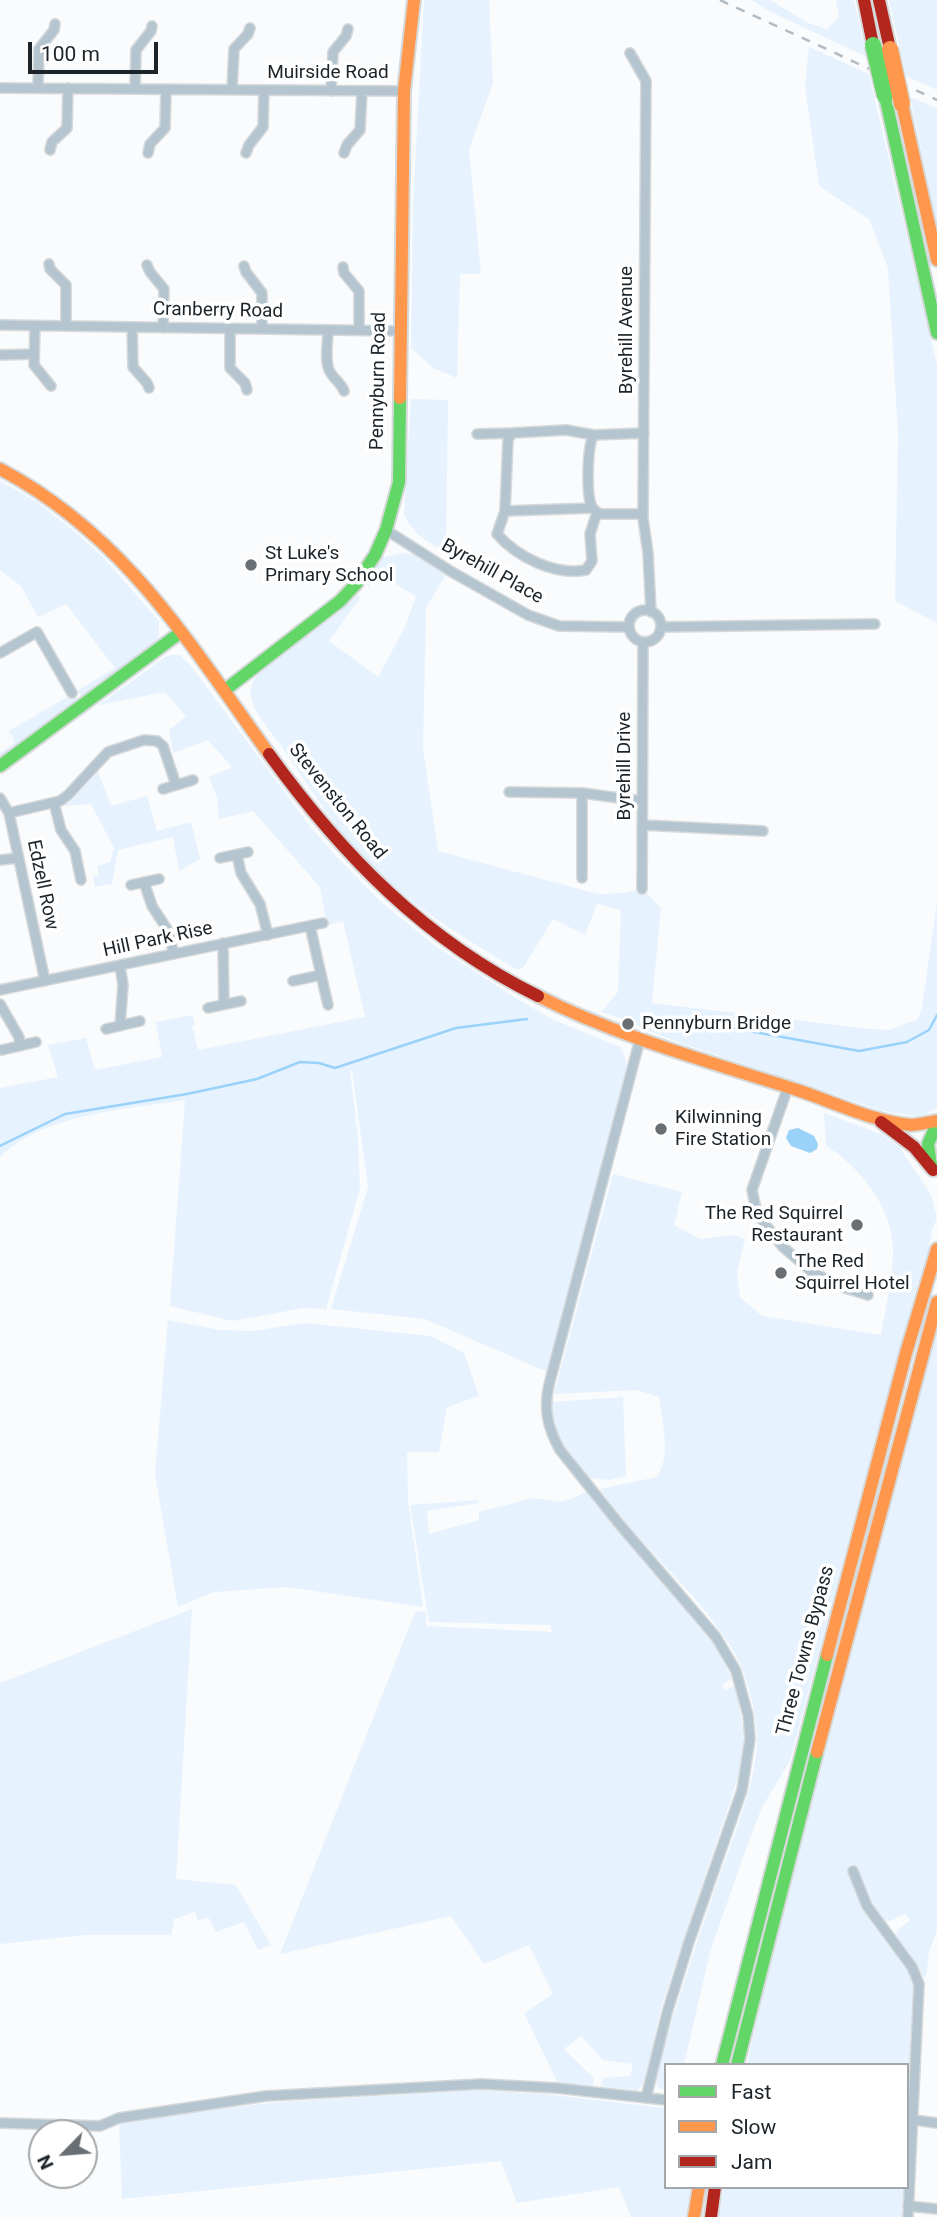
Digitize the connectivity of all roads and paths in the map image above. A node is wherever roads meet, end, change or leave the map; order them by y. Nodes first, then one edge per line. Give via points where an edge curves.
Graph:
1 (414, 0) edge
2 (864, 0) edge
3 (879, 0) edge
4 (55, 24) dead end
5 (152, 26) dead end
6 (250, 28) dead end
7 (348, 29) dead end
8 (630, 52) dead end
9 (0, 88) edge
10 (38, 88) junction
11 (68, 88) junction
12 (135, 89) junction
13 (166, 89) junction
14 (232, 90) junction
15 (264, 90) junction
16 (331, 91) junction
17 (362, 91) junction
18 (404, 91) junction
19 (50, 150) dead end
20 (148, 153) dead end
21 (246, 153) dead end
22 (344, 153) dead end
23 (937, 260) edge
24 (49, 264) dead end
25 (147, 265) dead end
26 (244, 266) dead end
27 (343, 267) dead end
28 (0, 325) edge
29 (35, 326) junction
30 (66, 326) junction
31 (132, 327) junction
32 (163, 328) junction
33 (230, 328) junction
34 (261, 329) junction
35 (328, 330) junction
36 (359, 330) junction
37 (401, 331) junction
38 (937, 333) edge
39 (33, 354) junction
40 (0, 355) edge
41 (51, 386) dead end
42 (149, 388) dead end
43 (247, 390) dead end
44 (344, 391) dead end
45 (512, 433) junction
46 (644, 433) junction
47 (477, 434) dead end
48 (594, 435) junction
49 (0, 469) edge
50 (595, 510) junction
51 (505, 511) junction
52 (643, 513) junction
53 (386, 530) junction
54 (651, 612) junction
55 (875, 624) dead end
56 (661, 627) junction
57 (629, 628) junction
58 (181, 632) junction
59 (643, 642) junction
60 (0, 653) edge
61 (225, 690) junction
62 (72, 692) dead end
63 (0, 766) edge
64 (192, 780) dead end
65 (176, 785) junction
66 (163, 789) dead end
67 (509, 792) dead end
68 (582, 793) junction
69 (0, 798) edge
70 (642, 801) junction
71 (54, 803) junction
72 (9, 813) junction
73 (642, 825) junction
74 (763, 831) dead end
75 (248, 852) dead end
76 (237, 855) junction
77 (18, 858) junction
78 (220, 858) dead end
79 (0, 860) edge
80 (582, 878) dead end
81 (159, 879) dead end
82 (81, 880) dead end
83 (144, 882) junction
84 (131, 885) dead end
85 (642, 889) dead end
86 (323, 922) dead end
87 (310, 926) junction
88 (268, 935) junction
89 (223, 943) junction
90 (174, 954) junction
91 (120, 966) junction
92 (321, 975) junction
93 (44, 981) junction
94 (293, 981) dead end
95 (0, 990) edge
96 (241, 1001) dead end
97 (0, 1004) edge
98 (224, 1004) junction
99 (328, 1005) dead end
100 (208, 1008) dead end
101 (140, 1021) dead end
102 (120, 1026) junction
103 (106, 1029) dead end
104 (640, 1039) junction
105 (36, 1042) dead end
106 (20, 1046) junction
107 (2, 1050) dead end
108 (788, 1087) junction
109 (875, 1118) junction
110 (937, 1122) edge
111 (935, 1173) edge
112 (937, 1249) edge
113 (869, 1295) dead end
114 (937, 1302) edge
115 (853, 1871) dead end
116 (722, 2063) edge
117 (738, 2063) edge
118 (646, 2098) junction
119 (664, 2100) edge
120 (909, 2120) edge
121 (0, 2123) edge
122 (937, 2123) edge
123 (699, 2189) edge
124 (715, 2189) edge
125 (908, 2189) edge
126 (908, 2206) junction
127 (937, 2209) edge
128 (694, 2217) edge
129 (711, 2217) edge
130 (908, 2217) edge

1 - 18 main road, Pennyburn Road
2 - 38 main road, bridge
3 - 23 main road, bridge
4 - 10 street via 39,49
5 - 12 street via 136,50
6 - 14 street via 234,49
7 - 16 street via 333,51
8 - 46 street, Byrehill Avenue via 646,81
9 - 10 street, Muirside Road
10 - 11 street, Muirside Road
11 - 12 street, Muirside Road
11 - 19 street via 67,128
12 - 13 street, Muirside Road
13 - 14 street, Muirside Road
13 - 20 street via 165,128
14 - 15 street, Muirside Road
15 - 16 street, Muirside Road
15 - 21 street via 263,127
16 - 17 street, Muirside Road
17 - 18 street, Muirside Road
17 - 22 street via 360,130
18 - 37 main road, Pennyburn Road
24 - 30 street via 66,285
25 - 32 street via 163,289
26 - 34 street via 262,293
27 - 36 street via 359,291
28 - 29 street, Cranberry Road
29 - 30 street, Cranberry Road
29 - 39 street
30 - 31 street, Cranberry Road
31 - 32 street, Cranberry Road
31 - 42 street via 132,367
32 - 33 street, Cranberry Road
33 - 34 street, Cranberry Road
33 - 43 street via 230,368
34 - 35 street, Cranberry Road
35 - 36 street, Cranberry Road
35 - 44 street via 328,367
36 - 37 street, Cranberry Road
37 - 53 main road, Pennyburn Road via 399,482
39 - 40 street
39 - 41 street via 34,365
45 - 47 street
45 - 48 street via 566,430
45 - 51 street
46 - 48 street
46 - 52 street, Byrehill Avenue
48 - 50 street via 589,488
49 - 58 main road, Stevenston Road via 43,492 103,541 143,582
50 - 51 street
50 - 51 street via 590,534 592,561 586,570 577,572 550,568 508,544 497,534
50 - 52 street via 600,514
52 - 54 street, Byrehill Avenue
53 - 57 street, Byrehill Place via 528,615 559,626
53 - 61 main road, Pennyburn Road via 375,555 340,601
54 - 56 street
54 - 57 street via 635,613
55 - 56 street
56 - 59 street via 656,638
57 - 59 street via 633,637
58 - 61 main road, Stevenston Road
58 - 63 main road
59 - 70 street, Byrehill Drive
60 - 62 street via 37,632
61 - 104 main road, Stevenston Road via 341,846 415,918 541,998
64 - 65 street
65 - 66 street
65 - 71 street via 163,746 144,740 108,752 68,795
67 - 68 street
68 - 70 street
68 - 80 street
69 - 72 street, Edzell Row
70 - 73 street, Byrehill Drive
71 - 72 street
71 - 82 street via 61,830 75,851
72 - 77 street, Edzell Row
73 - 74 street
73 - 85 street, Byrehill Drive
75 - 76 street
76 - 78 street
76 - 88 street via 244,879 260,904
77 - 79 street
77 - 93 street, Edzell Row
81 - 83 street
83 - 84 street
83 - 90 street
86 - 87 street, Hill Park Rise
87 - 88 street, Hill Park Rise
87 - 92 street
88 - 89 street, Hill Park Rise
89 - 90 street, Hill Park Rise
89 - 98 street
90 - 91 street, Hill Park Rise
91 - 93 street, Hill Park Rise
91 - 102 street
92 - 94 street
92 - 99 street
93 - 95 street, Hill Park Rise
96 - 98 street
97 - 106 street
98 - 100 street
101 - 102 street
102 - 103 street
104 - 108 main road, Stevenston Road
104 - 118 street via 550,1381 546,1402 549,1428 560,1450 726,1651 743,1692 750,1739 742,1790 689,1942
105 - 106 street
106 - 107 street
108 - 109 main road, Stevenston Road
108 - 113 street via 752,1190 757,1214 783,1247 812,1272
109 - 110 main road via 913,1125
109 - 111 main road via 900,1134
110 - 111 main road via 928,1144
112 - 116 main road, Three Towns Bypass via 902,1367
114 - 117 main road, Three Towns Bypass
115 - 120 street via 867,1906 918,1978
118 - 119 street
118 - 121 street via 481,2084 266,2096 119,2118 100,2126
120 - 122 street
123 - 128 main road
124 - 129 main road
125 - 126 street
126 - 127 street
126 - 130 street

